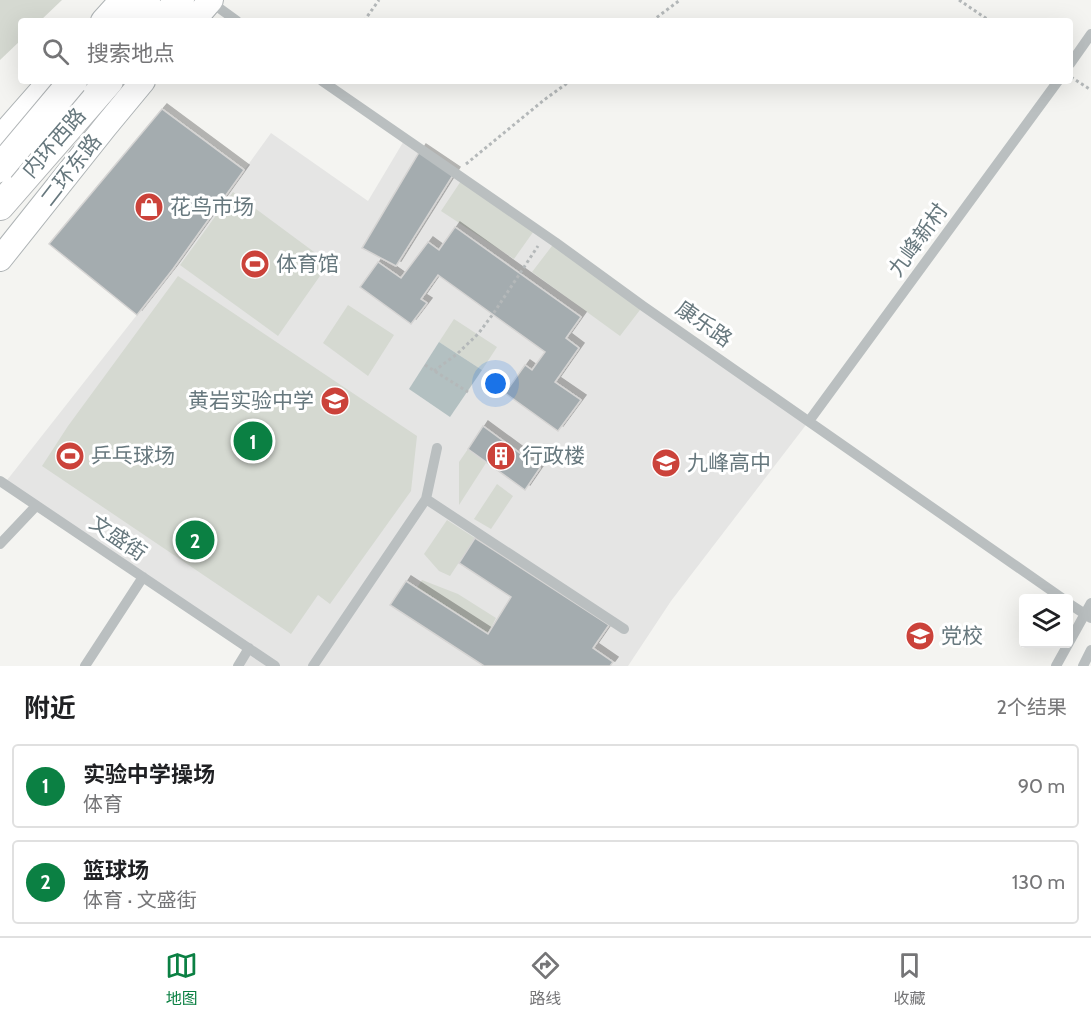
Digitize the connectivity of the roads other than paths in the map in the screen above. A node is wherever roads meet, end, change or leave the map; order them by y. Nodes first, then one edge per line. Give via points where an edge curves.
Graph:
1 (122, 0) edge
2 (146, 0) edge
3 (180, 0) edge
4 (209, 1) edge
5 (106, 18) edge
6 (130, 18) edge
7 (164, 18) edge
8 (195, 18) edge
9 (233, 18) edge
10 (1091, 34) edge
11 (1073, 60) edge
12 (48, 84) edge
13 (71, 84) edge
14 (106, 84) edge
15 (141, 84) edge
16 (326, 84) edge
17 (1056, 84) edge
18 (0, 138) edge
19 (8, 163) edge
20 (2, 204) edge
21 (0, 260) edge
22 (809, 421) junction
23 (436, 448) dead end
24 (0, 482) edge
25 (426, 499) junction
26 (36, 506) junction
27 (0, 544) edge
28 (143, 577) junction
29 (1056, 594) edge
30 (1091, 603) edge
31 (1073, 606) edge
32 (1088, 616) edge
33 (624, 629) dead end
34 (249, 648) junction
35 (1091, 650) edge
36 (85, 666) edge
37 (238, 666) edge
38 (275, 666) edge
39 (313, 666) edge
40 (1056, 666) edge
41 (1083, 666) edge

1 - 5 main road
2 - 6 highway
3 - 7 highway
4 - 8 main road
4 - 9 street
10 - 11 street
12 - 18 main road
13 - 19 highway, 内环西路, bridge
14 - 20 highway, 内环西路
15 - 21 main road, 二环东路
16 - 22 street, 康乐路
17 - 22 street, 九峰新村
18 - 19 street
22 - 29 street, 康乐路
23 - 25 street
24 - 26 street, 文盛街
25 - 33 street
25 - 39 street
26 - 27 street
26 - 28 street, 文盛街
28 - 34 street, 文盛街
28 - 36 street
30 - 32 street
31 - 32 street
32 - 40 street
34 - 37 street
34 - 38 street, 文盛街
35 - 41 street

